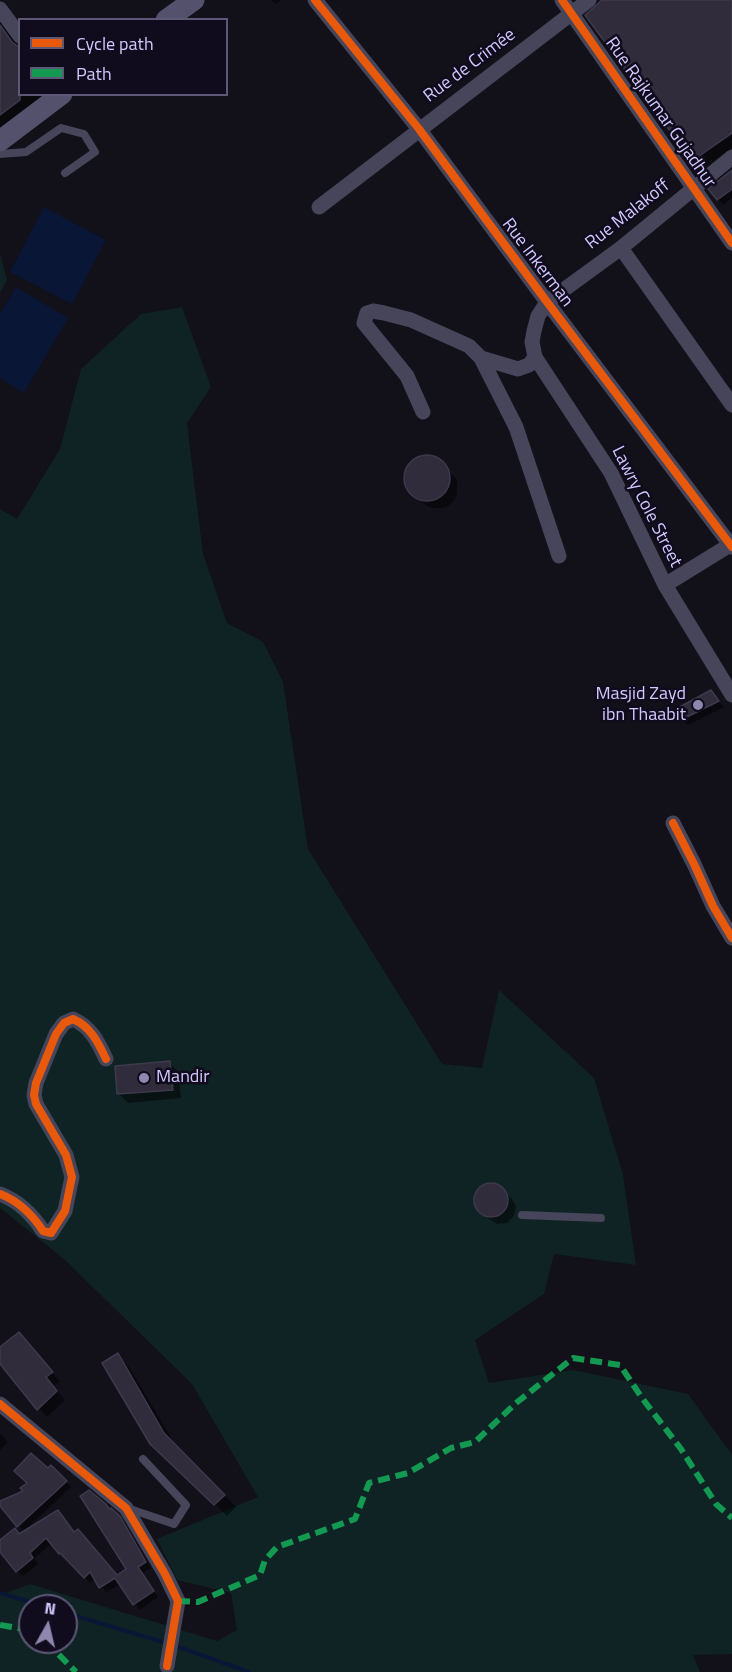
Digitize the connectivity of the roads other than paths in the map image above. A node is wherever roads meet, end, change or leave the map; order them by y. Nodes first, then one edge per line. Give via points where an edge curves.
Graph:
1 (194, 0) edge
2 (315, 0) edge
3 (562, 0) edge
4 (589, 0) edge
5 (0, 9) edge
6 (572, 13) junction
7 (169, 18) edge
8 (18, 33) edge
9 (61, 96) edge
10 (419, 129) junction
11 (0, 141) edge
12 (0, 154) edge
13 (732, 157) edge
14 (65, 173) dead end
15 (694, 188) junction
16 (319, 207) dead end
17 (732, 243) edge
18 (621, 248) junction
19 (547, 302) junction
20 (535, 357) junction
21 (481, 358) junction
22 (732, 405) edge
23 (423, 412) dead end
24 (731, 546) edge
25 (559, 556) dead end
26 (665, 585) junction
27 (732, 695) edge
28 (673, 823) dead end
29 (732, 938) edge
30 (106, 1059) dead end
31 (0, 1194) edge
32 (522, 1215) dead end
33 (601, 1218) dead end
34 (0, 1404) edge
35 (143, 1459) dead end
36 (126, 1508) junction
37 (167, 1669) edge

1 - 7 main road
2 - 10 street, Rue Inkerman
3 - 6 street, Rue Rajkumar Gujadhur
4 - 6 street, Rue de Crimée
5 - 8 street
6 - 10 street, Rue de Crimée
6 - 15 street, Rue Rajkumar Gujadhur
9 - 11 main road
10 - 16 street, Rue de Crimée
10 - 19 street, Rue Inkerman
12 - 14 lane via 26,152 61,128 84,134 95,152
13 - 15 street, Rue Malakoff
15 - 17 street, Rue Rajkumar Gujadhur
15 - 18 street, Rue Malakoff
18 - 19 street, Rue Malakoff
18 - 22 street
19 - 20 street via 534,331
19 - 24 street, Rue Inkerman
20 - 21 street via 518,369
20 - 26 street, Lawry Cole Street via 610,473
21 - 23 street via 469,346 411,320 367,312 364,324 406,376
21 - 25 street via 516,427
24 - 26 street
26 - 27 street, Lawry Cole Street
28 - 29 street
30 - 31 street via 96,1039 73,1019 56,1034 36,1083 36,1104 66,1155 72,1177 65,1211 51,1233 43,1231 13,1199
32 - 33 lane
34 - 36 street
35 - 36 lane via 186,1505 174,1524
36 - 37 street via 178,1601

